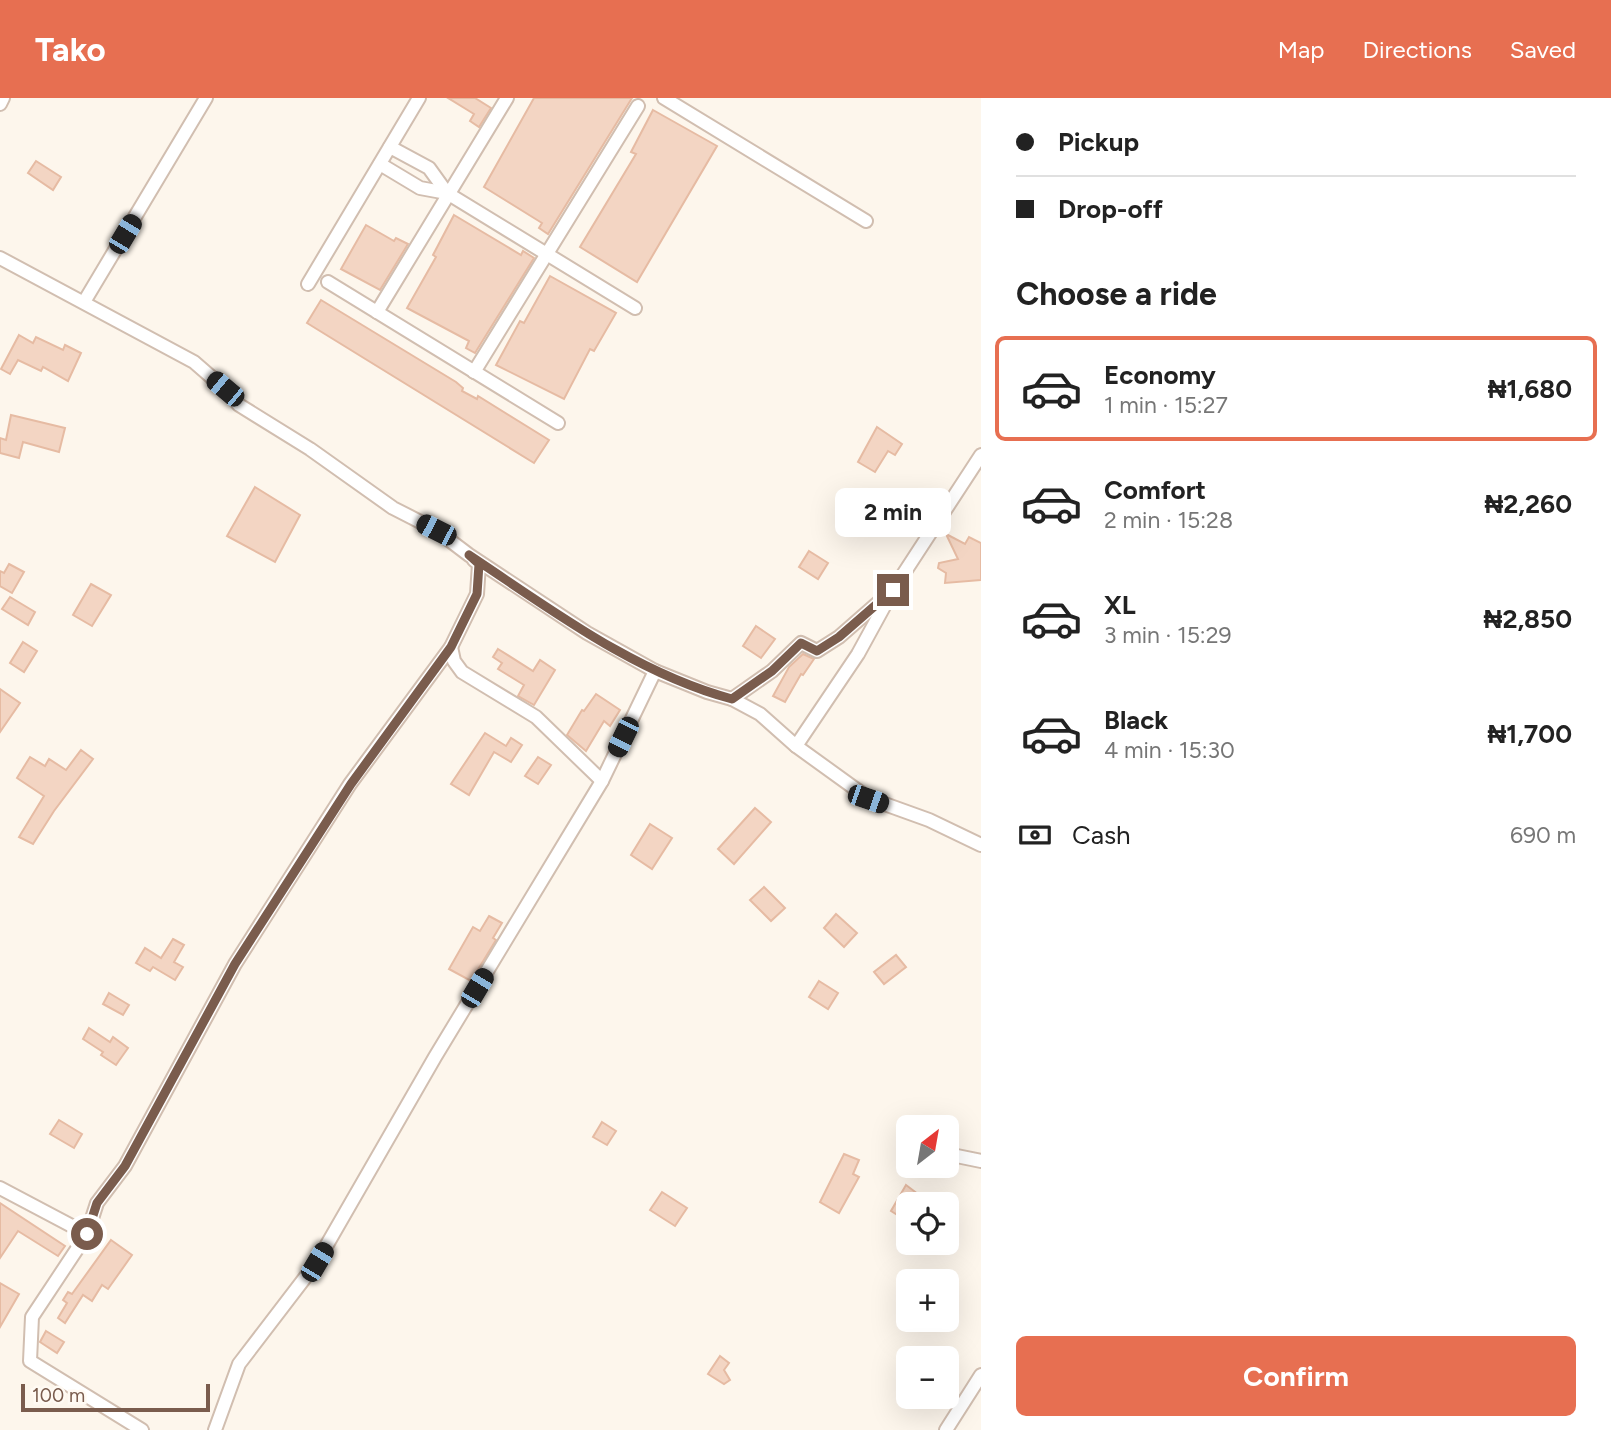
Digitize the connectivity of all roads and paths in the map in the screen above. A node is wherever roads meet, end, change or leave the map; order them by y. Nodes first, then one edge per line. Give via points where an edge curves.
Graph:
1 (3, 98) edge
2 (206, 98) edge
3 (419, 98) edge
4 (507, 98) edge
5 (664, 98) edge
6 (0, 104) edge
7 (639, 106) dead end
8 (390, 147) junction
9 (380, 164) junction
10 (447, 193) junction
11 (866, 221) dead end
12 (547, 254) junction
13 (0, 258) edge
14 (23, 271) junction
15 (328, 282) dead end
16 (308, 284) dead end
17 (20, 285) dead end
18 (84, 302) junction
19 (635, 308) dead end
20 (377, 312) junction
21 (474, 372) junction
22 (558, 423) dead end
23 (981, 455) edge
24 (469, 555) junction
25 (893, 590) junction
26 (451, 647) junction
27 (656, 671) junction
28 (732, 699) junction
29 (796, 746) junction
30 (602, 781) junction
31 (981, 845) edge
32 (959, 1156) edge
33 (981, 1161) edge
34 (0, 1188) edge
35 (87, 1234) junction
36 (981, 1375) edge
37 (142, 1430) edge
38 (215, 1430) edge
39 (946, 1430) edge

1 - 6 street
2 - 18 street
3 - 8 street
4 - 10 street
5 - 11 street
7 - 12 street
8 - 9 street
8 - 10 street via 429,168
9 - 10 street via 420,188
9 - 16 street
10 - 12 street
10 - 20 street
12 - 19 street
12 - 21 street
13 - 14 street
14 - 17 street
14 - 18 street
15 - 20 street
18 - 24 street via 194,362 239,405
20 - 21 street
21 - 22 street
23 - 25 street
24 - 26 street via 479,564 477,594
24 - 27 street via 587,633
25 - 28 street via 839,637 817,651 801,643
25 - 29 street via 858,654
26 - 30 street via 462,672 536,717
26 - 35 street via 351,784 235,964 125,1166 97,1203
27 - 28 street
27 - 30 street
28 - 29 street via 760,714
29 - 31 street via 868,799 929,820
30 - 38 street via 317,1262 239,1364
32 - 33 street
34 - 35 street
35 - 37 street via 32,1317 30,1361
36 - 39 street

